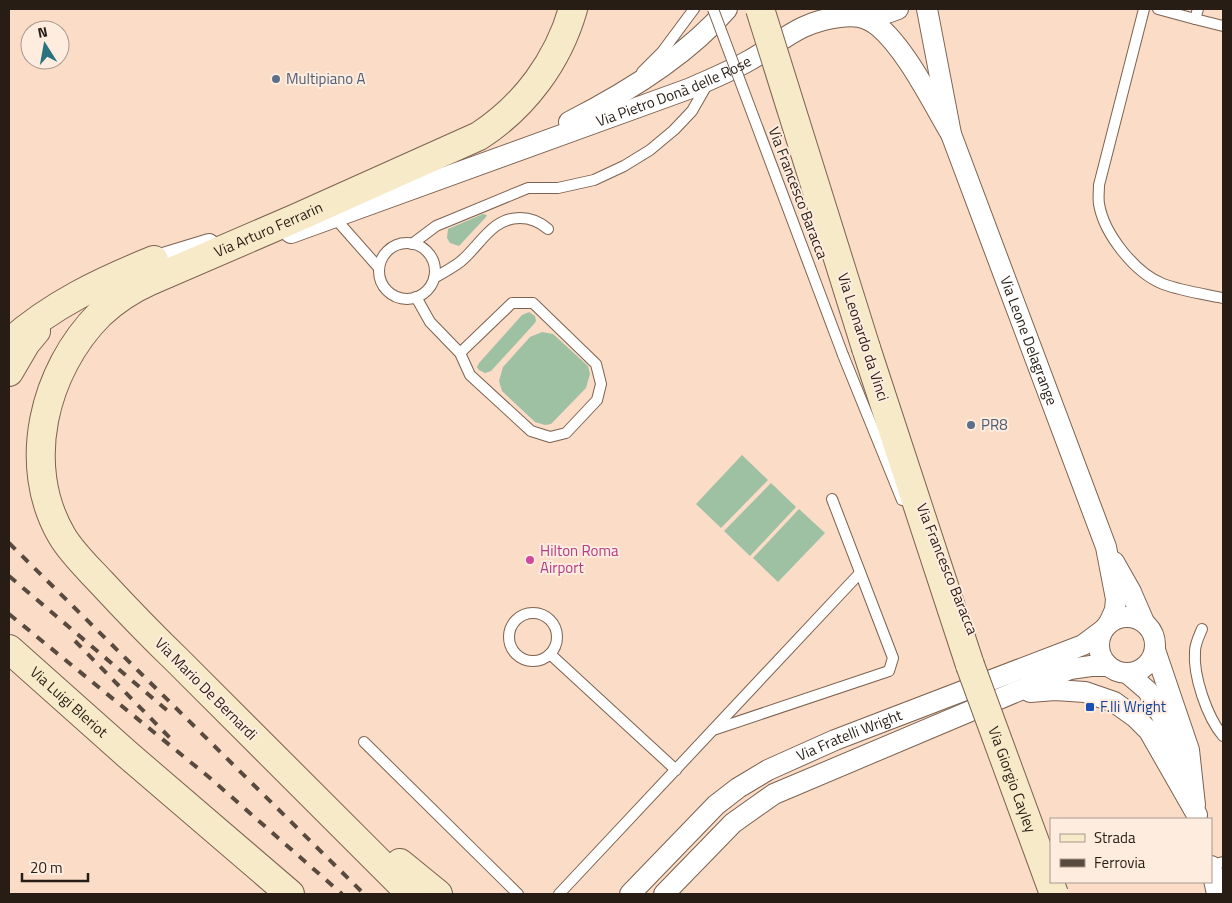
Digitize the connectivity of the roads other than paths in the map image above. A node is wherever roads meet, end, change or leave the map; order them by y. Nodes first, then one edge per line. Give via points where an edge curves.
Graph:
1 (574, 9) edge
2 (694, 9) edge
3 (713, 9) edge
4 (727, 9) edge
5 (760, 9) edge
6 (898, 9) edge
7 (927, 9) edge
8 (1144, 9) edge
9 (1158, 9) edge
10 (851, 12) edge
11 (1196, 14) edge
12 (1223, 26) edge
13 (709, 80) junction
14 (605, 103) junction
15 (951, 134) junction
16 (473, 154) junction
17 (334, 217) junction
18 (296, 218) junction
19 (548, 229) dead end
20 (412, 244) junction
21 (150, 262) junction
22 (379, 268) junction
23 (434, 278) junction
24 (85, 291) junction
25 (416, 297) junction
26 (1223, 298) edge
27 (85, 331) junction
28 (9, 343) edge
29 (460, 353) junction
30 (9, 372) edge
31 (832, 499) dead end
32 (906, 510) dead end
33 (914, 528) dead end
34 (1106, 547) junction
35 (860, 573) junction
36 (134, 617) joint
37 (1144, 622) junction
38 (1106, 626) junction
39 (1202, 629) dead end
40 (9, 649) edge
41 (1155, 650) junction
42 (550, 654) junction
43 (9, 664) edge
44 (970, 665) junction
45 (1118, 670) junction
46 (1015, 693) junction
47 (866, 728) junction
48 (712, 731) junction
49 (1223, 736) edge
50 (364, 742) dead end
51 (874, 752) junction
52 (128, 755) junction
53 (278, 761) junction
54 (676, 770) junction
55 (199, 815) junction
56 (1197, 817) edge
57 (691, 831) junction
58 (710, 847) junction
59 (1212, 871) edge
60 (276, 894) edge
61 (290, 894) edge
62 (411, 894) edge
63 (438, 894) edge
64 (518, 894) edge
65 (559, 894) edge
66 (630, 894) edge
67 (664, 894) edge
68 (1054, 894) edge
69 (1217, 894) edge

1 - 16 main road, Via Arturo Ferrarin via 552,61
2 - 14 lane via 662,52
3 - 32 lane, Via Francesco Baracca, bridge via 843,355
4 - 14 street via 672,59
5 - 44 main road, Via Leonardo da Vinci, bridge
6 - 10 street, Via Pietro Donà delle Rose via 873,16
7 - 15 street, Via Leone Delagrange
8 - 26 lane via 1099,185 1099,204 1121,249 1149,276 1162,284
9 - 11 lane
10 - 13 street, Via Pietro Donà delle Rose via 804,26 750,60
10 - 15 street, Via Leone Delagrange via 879,27 901,52
11 - 12 lane
13 - 16 street, Via Pietro Donà delle Rose via 610,118
13 - 20 lane via 692,111 674,130 624,166 594,180 558,188 528,188 436,226
14 - 16 street via 559,128
15 - 34 street, Via Leone Delagrange
16 - 17 street, Via Pietro Donà delle Rose
16 - 18 main road, Via Arturo Ferrarin
16 - 21 main road, Via Arturo Ferrarin
17 - 22 lane
17 - 27 street, Via Pietro Donà delle Rose via 153,286 119,303
18 - 21 street
18 - 27 main road, Via Arturo Ferrarin via 140,286 106,308
19 - 23 lane via 525,218 510,218 494,226 460,262
20 - 22 lane via 404,243 387,251
20 - 23 lane via 428,253 435,269
21 - 24 main road, Via Arturo Ferrarin
22 - 25 lane via 383,286 389,292 398,297
23 - 25 lane via 424,293
24 - 28 main road via 48,312
24 - 30 main road via 40,326
25 - 29 lane via 430,322
27 - 36 main road, Via Arturo Ferrarin via 57,378 46,409 40,450 44,488 62,537
29 - 29 lane via 470,374 531,430 544,435 550,437 566,433 597,400 601,384 596,364 533,302 512,303
31 - 35 lane
33 - 44 lane, Via Francesco Baracca
34 - 37 street, Via Leone Delagrange
34 - 38 street, Via Leone Delagrange via 1116,599 1115,610
35 - 48 lane
35 - 48 lane via 893,658 889,671
36 - 53 main road, Via Mario De Bernardi
37 - 38 street via 1126,616
37 - 41 street via 1154,634
38 - 45 street via 1099,639 1099,649 1102,659
38 - 47 street, Via Fratelli Wright via 1083,644
39 - 49 lane via 1195,650 1196,670 1205,704
40 - 52 main road, Via Luigi Bleriot
41 - 45 street via 1152,660 1136,672
41 - 56 street via 1189,750
42 - 42 lane via 557,639 553,623 547,617 532,613 513,624 509,639 515,653 528,660
42 - 54 lane
43 - 52 main road
44 - 68 main road, Via Giorgio Cayley, bridge
45 - 46 street, Via Fratelli Wright via 1091,666 1070,669
45 - 56 street via 1148,691 1162,716
46 - 51 street, Via Fratelli Wright
46 - 56 street, Via Fratelli Wright via 1085,692 1114,702 1149,731
47 - 51 street
47 - 57 street, Via Fratelli Wright via 753,778 716,805
48 - 54 lane
50 - 64 lane
51 - 58 street, Via Fratelli Wright via 767,798 733,823
52 - 55 main road
53 - 62 main road
53 - 63 main road
54 - 65 lane
55 - 60 main road
55 - 61 main road
57 - 58 street
57 - 66 street, Via Fratelli Wright
58 - 67 street, Via Fratelli Wright
59 - 69 street

